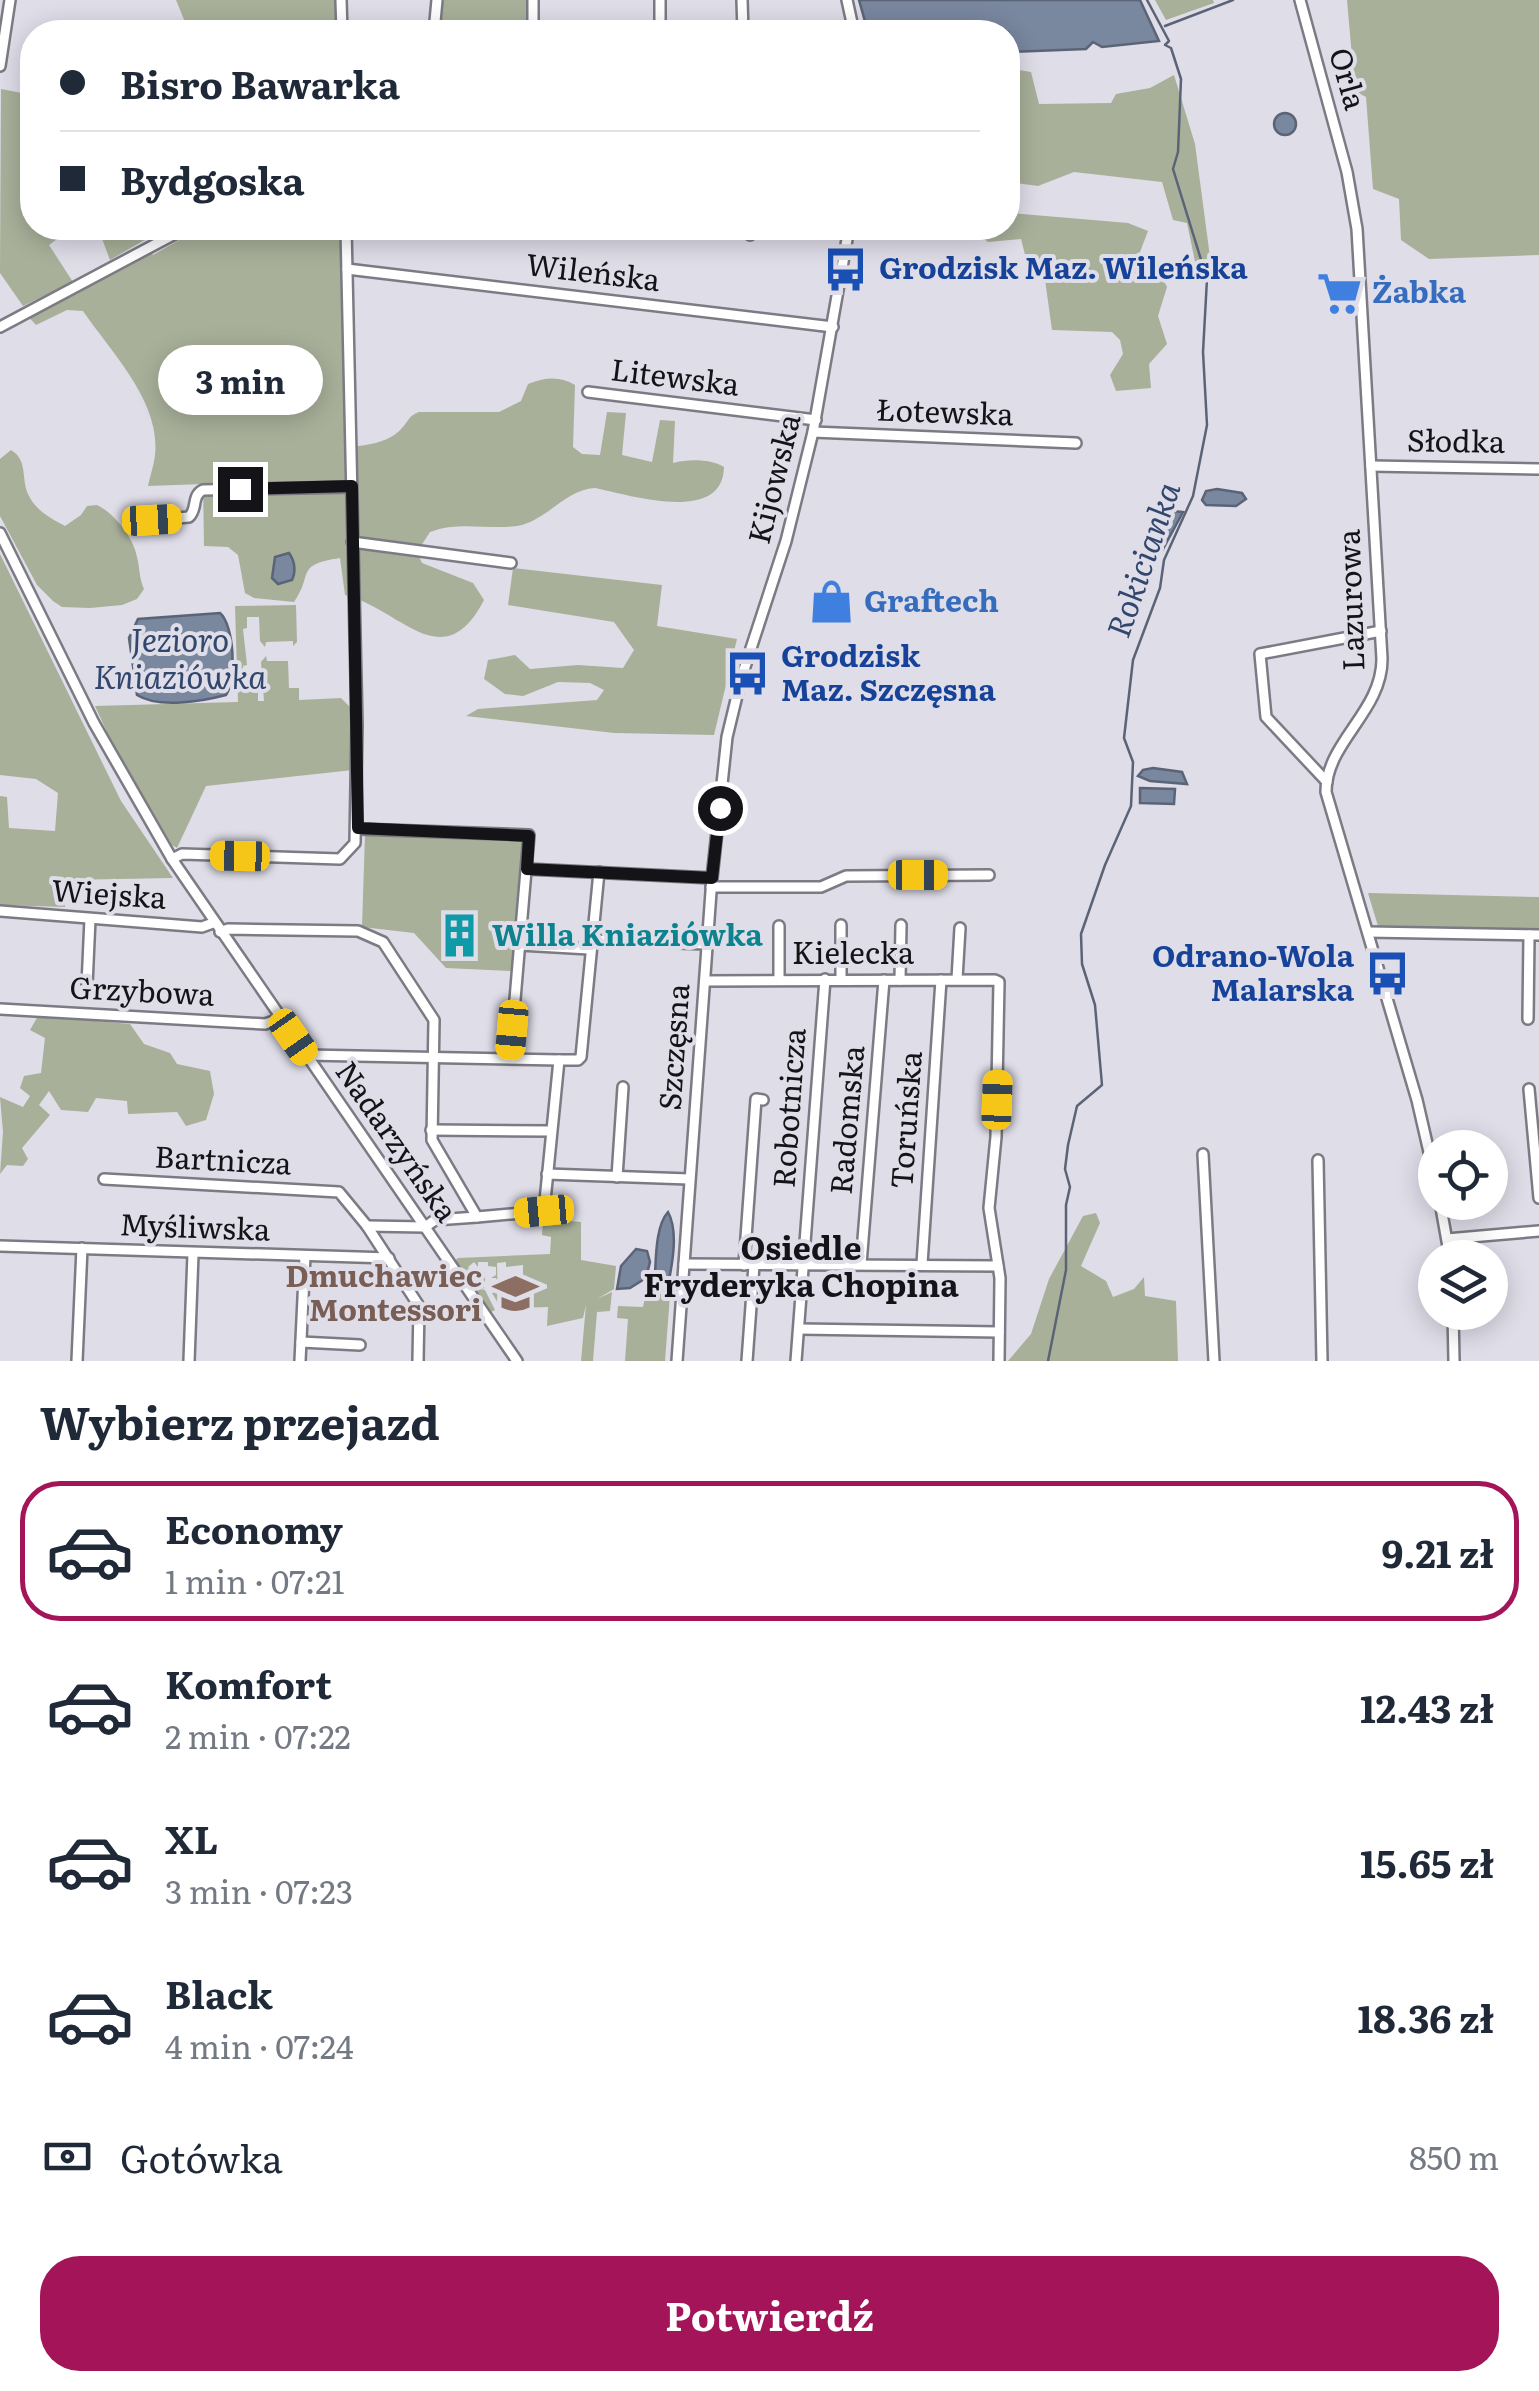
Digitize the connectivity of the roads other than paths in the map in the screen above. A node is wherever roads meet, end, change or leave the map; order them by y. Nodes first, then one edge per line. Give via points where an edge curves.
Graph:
1 (1300, 0) edge
2 (6, 6) edge
3 (0, 66) edge
4 (1347, 172) joint
5 (163, 240) edge
6 (346, 240) edge
7 (847, 240) edge
8 (347, 270) junction
9 (0, 327) edge
10 (833, 327) junction
11 (588, 392) dead end
12 (816, 420) junction
13 (814, 432) junction
14 (1076, 443) dead end
15 (1371, 466) junction
16 (1539, 469) edge
17 (352, 486) junction
18 (152, 520) dead end
19 (0, 533) edge
20 (352, 542) junction
21 (511, 564) dead end
22 (1381, 631) junction
23 (727, 736) joint
24 (1327, 782) junction
25 (358, 828) junction
26 (172, 859) junction
27 (527, 869) junction
28 (599, 872) junction
29 (989, 875) dead end
30 (711, 882) junction
31 (0, 911) edge
32 (90, 919) junction
33 (841, 925) dead end
34 (901, 925) dead end
35 (779, 926) dead end
36 (217, 928) junction
37 (960, 928) dead end
38 (1368, 932) junction
39 (1534, 935) edge
40 (590, 944) junction
41 (707, 944) junction
42 (520, 945) junction
43 (779, 978) junction
44 (826, 979) junction
45 (840, 979) junction
46 (957, 979) junction
47 (884, 980) junction
48 (900, 980) junction
49 (941, 980) junction
50 (705, 981) junction
51 (88, 985) dead end
52 (0, 1009) edge
53 (280, 1019) junction
54 (1528, 1019) dead end
55 (306, 1055) junction
56 (434, 1058) junction
57 (510, 1058) junction
58 (558, 1060) junction
59 (623, 1087) dead end
60 (1529, 1089) dead end
61 (763, 1100) dead end
62 (431, 1130) junction
63 (1425, 1130) edge
64 (551, 1131) junction
65 (1202, 1154) dead end
66 (1318, 1160) dead end
67 (547, 1174) junction
68 (616, 1177) junction
69 (689, 1179) junction
70 (104, 1180) dead end
71 (1539, 1198) edge
72 (477, 1217) junction
73 (367, 1226) junction
74 (424, 1226) junction
75 (1539, 1231) edge
76 (1491, 1240) edge
77 (0, 1246) edge
78 (82, 1248) junction
79 (194, 1254) junction
80 (305, 1256) junction
81 (389, 1258) junction
82 (684, 1264) junction
83 (749, 1264) junction
84 (861, 1264) junction
85 (922, 1264) junction
86 (803, 1265) junction
87 (998, 1266) junction
88 (799, 1329) junction
89 (1453, 1330) edge
90 (999, 1332) junction
91 (301, 1342) junction
92 (360, 1345) dead end
93 (77, 1361) edge
94 (189, 1361) edge
95 (300, 1361) edge
96 (418, 1361) edge
97 (517, 1361) edge
98 (676, 1361) edge
99 (747, 1361) edge
100 (796, 1361) edge
101 (999, 1361) edge
102 (1214, 1361) edge
103 (1322, 1361) edge
104 (1454, 1361) edge

1 - 4 street, Orla
2 - 3 street
4 - 15 street, Lazurowa via 1357,229
5 - 9 street
6 - 8 street
7 - 10 street, Kijowska
8 - 10 street, Wileńska
8 - 17 street
10 - 12 street, Kijowska
11 - 12 street, Litewska
12 - 13 street, Kijowska
13 - 14 street, Łotewska
13 - 23 street, Kijowska
15 - 16 street, Słodka
15 - 22 street, Lazurowa
17 - 18 street via 203,490 189,517
17 - 20 street
19 - 26 street, Nadarzyńska via 94,724
20 - 21 street
20 - 25 street
22 - 24 street, Lazurowa via 1380,686
22 - 24 street via 1260,654 1266,717
23 - 30 street, Szczęsna
24 - 38 street
25 - 26 street via 353,848 340,859
25 - 27 street via 529,836
26 - 36 street, Nadarzyńska
27 - 28 street
27 - 42 street
28 - 30 street
28 - 40 street
29 - 30 street via 846,876 821,886
30 - 41 street, Szczęsna
31 - 32 street, Wiejska
32 - 36 street, Wiejska
32 - 51 street
33 - 45 street
34 - 48 street
35 - 43 street
36 - 53 street, Nadarzyńska
36 - 56 street, Wiejska via 352,930 377,938 432,1014
37 - 46 street
38 - 39 street
38 - 63 street
39 - 54 street
40 - 41 street
40 - 42 street
40 - 58 street via 582,1057
41 - 50 street, Szczęsna
42 - 57 street
43 - 44 street, Kielecka
43 - 50 street, Kielecka
44 - 45 street, Kielecka
44 - 86 street, Robotnicza
45 - 47 street, Kielecka
46 - 49 street, Kielecka
46 - 87 street, Kielecka via 999,982 989,1208
47 - 48 street, Kielecka
47 - 84 street, Radomska
48 - 49 street, Kielecka
49 - 85 street, Toruńska
50 - 69 street, Szczęsna
52 - 53 street, Grzybowa via 265,1024
53 - 55 street, Nadarzyńska
55 - 56 street
55 - 74 street, Nadarzyńska
56 - 57 street
56 - 62 street
57 - 58 street
58 - 64 street
59 - 68 street
60 - 71 street
61 - 83 street via 756,1099
62 - 64 street
62 - 72 street
64 - 67 street
65 - 102 street
66 - 103 street
67 - 68 street
67 - 72 street via 544,1211
68 - 69 street
69 - 82 street, Szczęsna
70 - 73 street, Bartnicza via 339,1192
72 - 74 street
73 - 74 street
73 - 81 street
74 - 97 street, Nadarzyńska
75 - 76 street
77 - 78 street, Myśliwska
78 - 79 street, Myśliwska
78 - 93 street
79 - 80 street, Myśliwska
79 - 94 street
80 - 81 street, Myśliwska
80 - 91 street
81 - 96 street via 419,1306
82 - 83 street
82 - 98 street, Szczęsna
83 - 86 street
83 - 99 street
84 - 85 street
84 - 86 street
85 - 87 street
86 - 88 street, Robotnicza
87 - 90 street
88 - 90 street
88 - 100 street, Robotnicza
89 - 104 street
90 - 101 street
91 - 92 street
91 - 95 street

